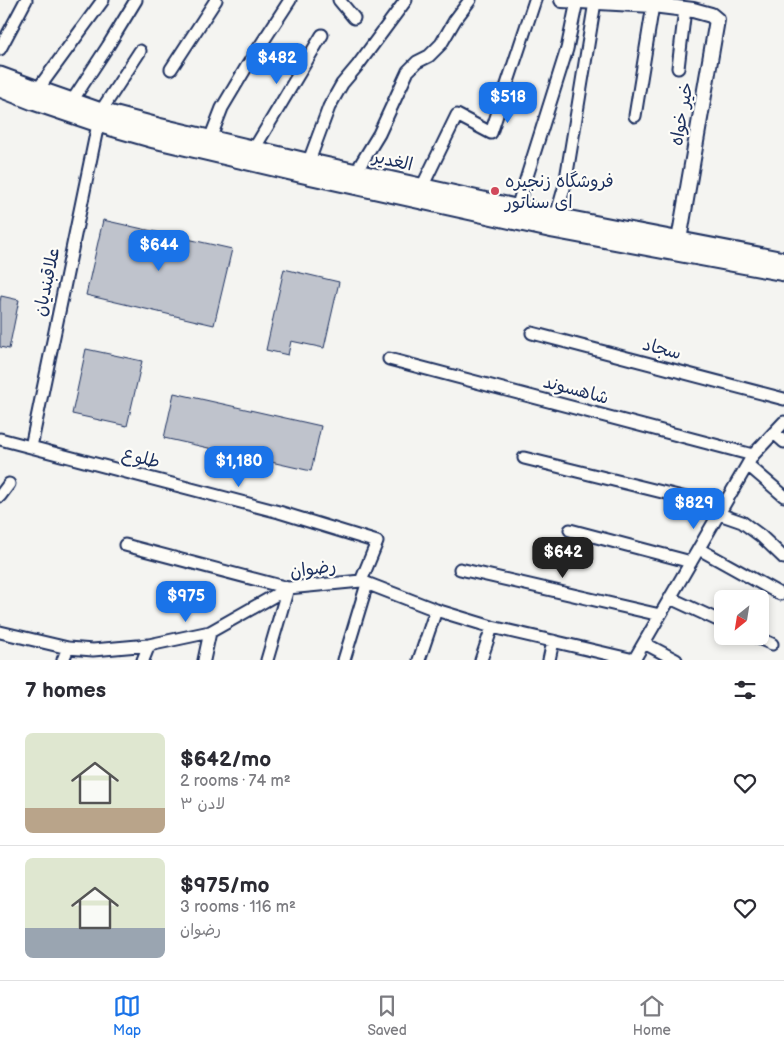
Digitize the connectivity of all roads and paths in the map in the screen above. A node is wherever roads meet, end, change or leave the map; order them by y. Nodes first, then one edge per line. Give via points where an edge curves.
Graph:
1 (26, 0) edge
2 (103, 0) edge
3 (136, 0) edge
4 (216, 0) edge
5 (290, 0) edge
6 (339, 0) edge
7 (406, 0) edge
8 (470, 0) edge
9 (535, 0) edge
10 (562, 0) edge
11 (577, 1) edge
12 (596, 1) edge
13 (653, 5) junction
14 (691, 6) edge
15 (354, 18) dead end
16 (322, 35) dead end
17 (0, 49) edge
18 (140, 51) dead end
19 (678, 68) dead end
20 (171, 69) dead end
21 (0, 75) edge
22 (0, 89) edge
23 (38, 89) junction
24 (72, 101) junction
25 (635, 116) dead end
26 (100, 118) junction
27 (210, 139) junction
28 (254, 149) junction
29 (309, 162) junction
30 (356, 172) junction
31 (422, 187) junction
32 (517, 208) junction
33 (556, 216) junction
34 (679, 240) junction
35 (784, 260) edge
36 (784, 274) edge
37 (532, 332) dead end
38 (389, 359) dead end
39 (784, 399) edge
40 (784, 422) edge
41 (774, 434) junction
42 (0, 440) edge
43 (784, 442) edge
44 (31, 448) junction
45 (524, 458) dead end
46 (750, 460) junction
47 (9, 484) dead end
48 (0, 496) edge
49 (784, 496) edge
50 (721, 511) junction
51 (570, 530) dead end
52 (125, 544) dead end
53 (699, 549) junction
54 (784, 558) edge
55 (691, 562) junction
56 (460, 569) dead end
57 (364, 582) junction
58 (288, 588) junction
59 (780, 594) dead end
60 (670, 598) junction
61 (436, 610) junction
62 (660, 615) junction
63 (714, 618) edge
64 (492, 627) junction
65 (0, 632) edge
66 (210, 632) junction
67 (553, 641) junction
68 (644, 643) junction
69 (769, 643) edge
70 (772, 644) dead end
71 (149, 645) junction
72 (68, 648) junction
73 (92, 655) edge
74 (63, 660) edge
75 (143, 660) edge
76 (204, 660) edge
77 (267, 660) edge
78 (344, 660) edge
79 (419, 660) edge
80 (481, 660) edge
81 (549, 660) edge
82 (634, 660) edge
83 (676, 660) edge

1 - 17 street
2 - 23 street
3 - 24 street
4 - 20 street
5 - 27 street via 246,66 222,108
6 - 15 street
7 - 29 street via 342,84 329,107
8 - 30 street via 441,44 408,71
9 - 31 street via 491,133 457,115
10 - 11 street
11 - 12 street
11 - 32 street via 567,49
12 - 13 street
12 - 33 street via 565,185
13 - 14 street
13 - 25 street
14 - 19 street
14 - 34 street, خیر خواه via 717,20
16 - 28 street
18 - 26 street
21 - 23 main road, الغدیر
22 - 26 main road, الغدیر via 33,102
23 - 24 main road, الغدیر
24 - 26 main road, الغدیر
26 - 27 main road, الغدیر via 158,126
26 - 36 main road, الغدیر via 154,140 553,230
26 - 44 street, علاقبندیان
27 - 28 main road, الغدیر
28 - 29 main road, الغدیر
29 - 30 main road, الغدیر
30 - 31 main road, الغدیر
31 - 32 main road, الغدیر
32 - 33 main road, الغدیر
33 - 34 main road, الغدیر
34 - 35 main road, الغدیر
37 - 39 street, سجاد
38 - 46 street, شاهسوند
40 - 41 street, رضوان
41 - 43 street
41 - 46 street, رضوان
42 - 44 street, طلوع
44 - 57 street, طلوع via 279,512 377,542
45 - 50 street
46 - 49 street
46 - 50 street, رضوان
47 - 48 street
50 - 53 street, رضوان
50 - 54 street via 761,536
51 - 55 street
52 - 58 street
53 - 55 street, رضوان
53 - 59 street
55 - 60 street, رضوان
56 - 62 street
57 - 58 street, رضوان
57 - 61 street, رضوان
57 - 78 street
58 - 66 street, رضوان
58 - 77 street
60 - 62 street, رضوان
60 - 63 street
61 - 64 street, رضوان
61 - 79 street
62 - 68 street, رضوان
64 - 67 street, رضوان
64 - 80 street
65 - 72 street, رضوان
66 - 71 street, رضوان
66 - 76 street
67 - 81 street
67 - 82 street, رضوان
68 - 82 street, رضوان
68 - 83 street
69 - 70 street
71 - 73 street, رضوان
71 - 75 street
72 - 73 street, رضوان
72 - 74 street

